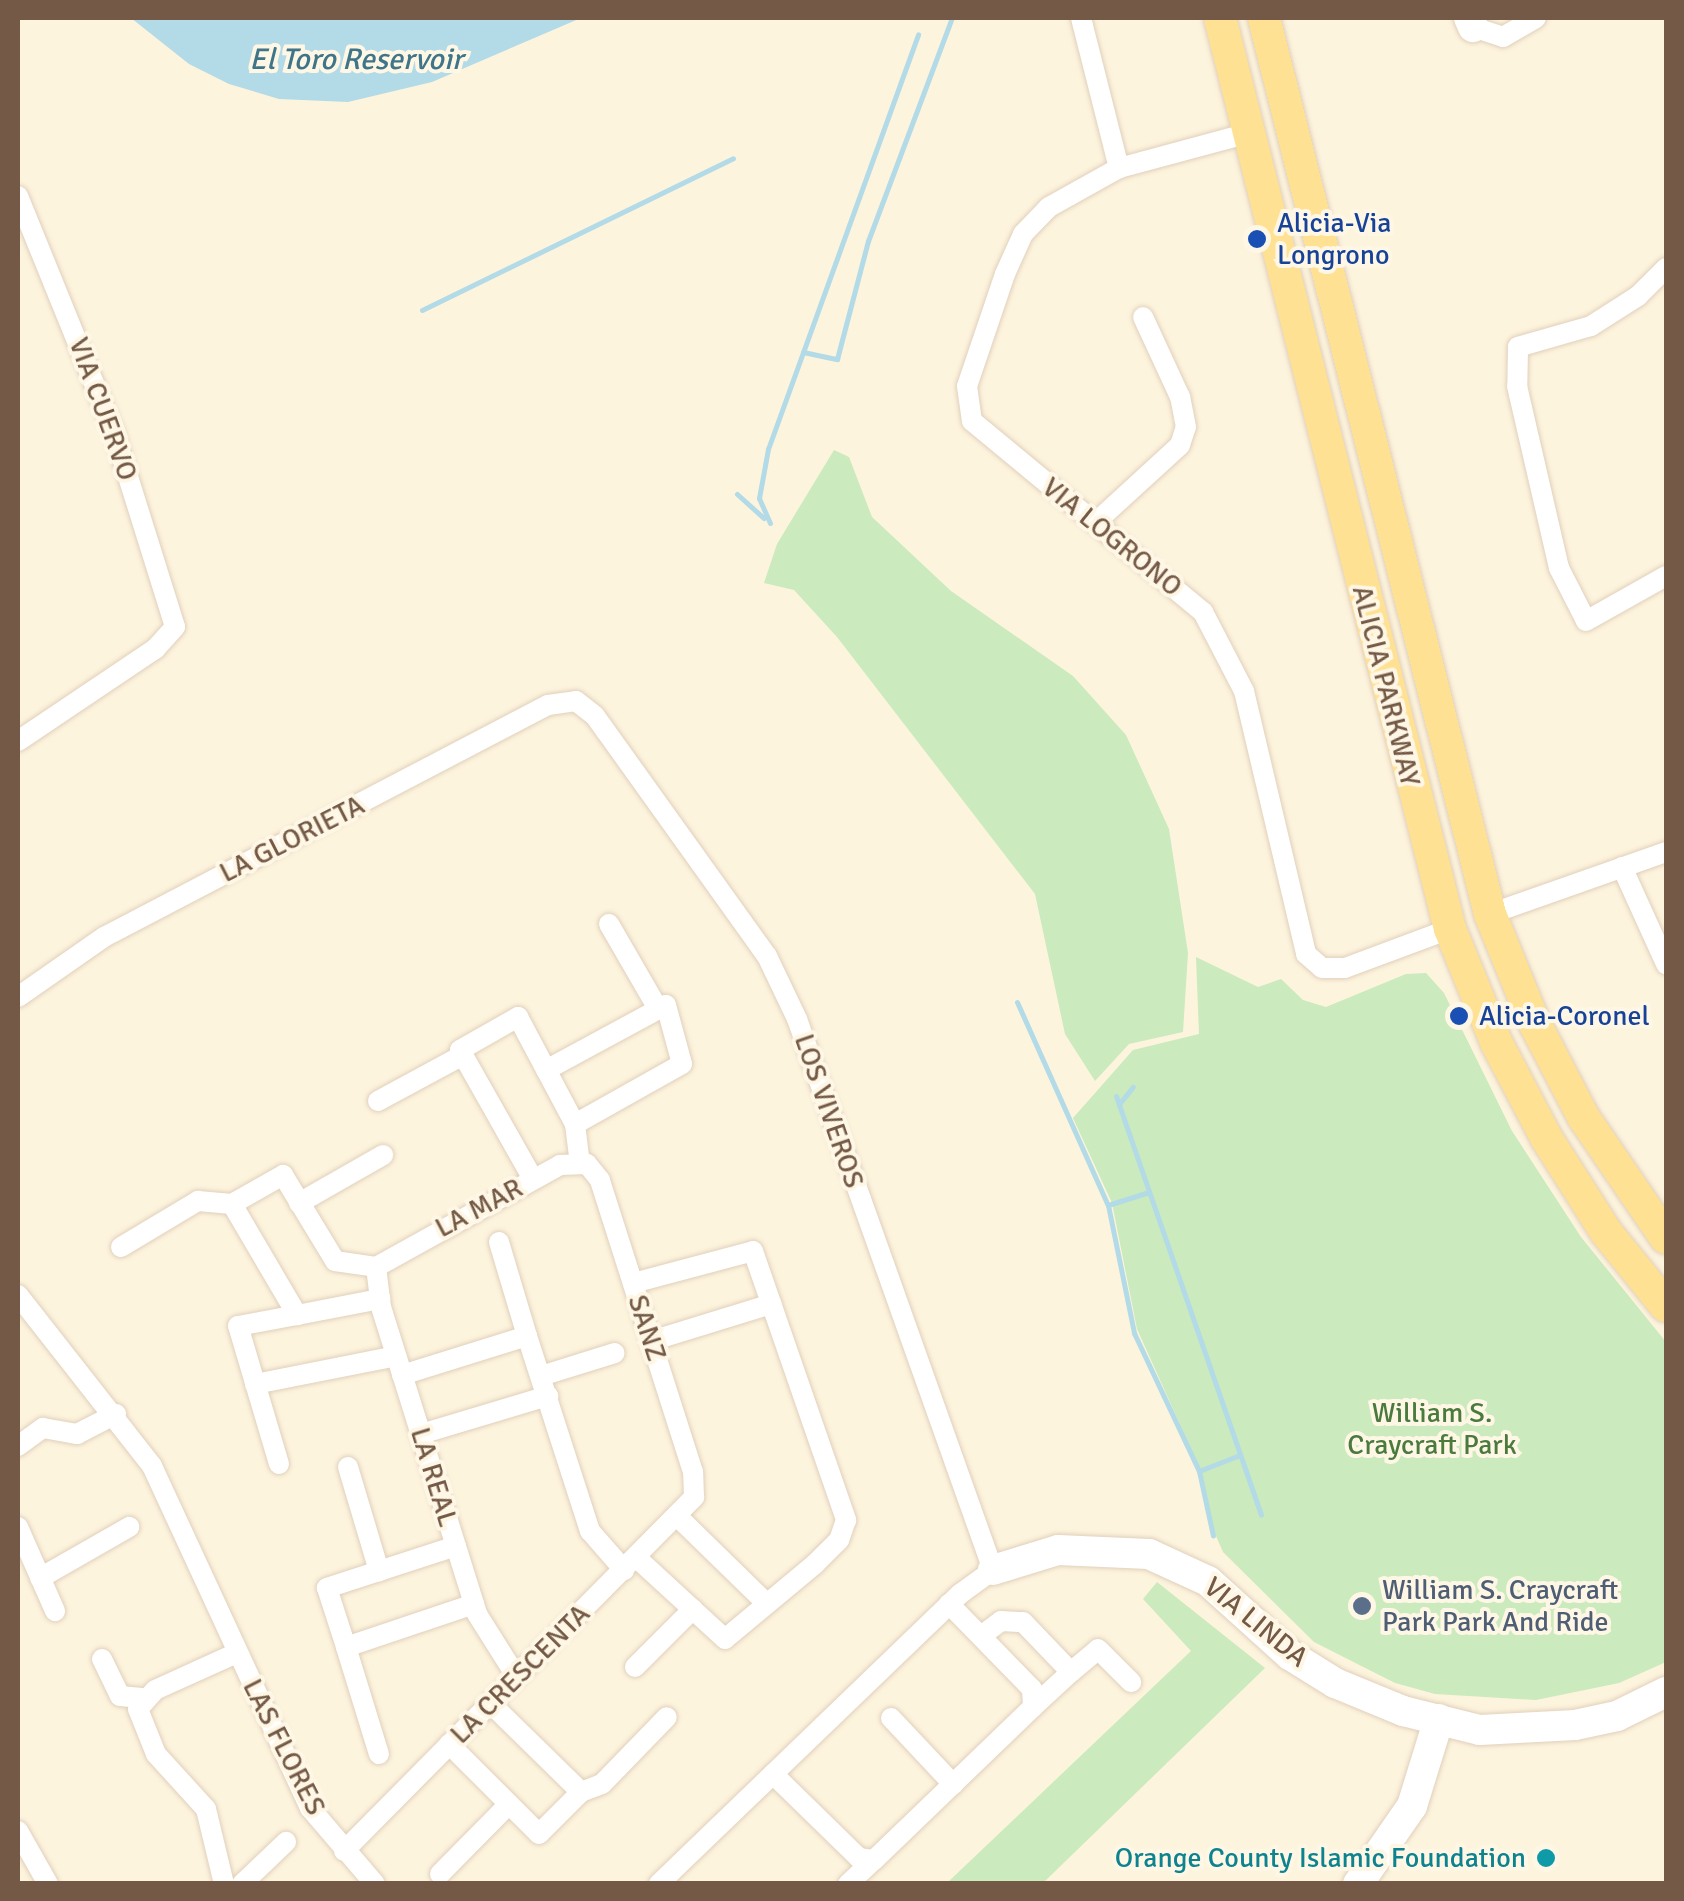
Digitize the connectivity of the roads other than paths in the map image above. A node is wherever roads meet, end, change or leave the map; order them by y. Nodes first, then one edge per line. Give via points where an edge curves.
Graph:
1 (1081, 18) edge
2 (1220, 18) edge
3 (1264, 18) edge
4 (1536, 18) edge
5 (1471, 22) edge
6 (1249, 133) junction
7 (1119, 168) junction
8 (18, 196) edge
9 (1666, 268) edge
10 (1142, 317) dead end
11 (1096, 523) junction
12 (1666, 576) edge
13 (576, 701) joint
14 (18, 740) edge
15 (1666, 852) edge
16 (1622, 867) junction
17 (1490, 914) junction
18 (610, 924) dead end
19 (1450, 929) junction
20 (1666, 964) edge
21 (18, 998) edge
22 (658, 1009) junction
23 (463, 1055) junction
24 (546, 1070) junction
25 (378, 1101) dead end
26 (575, 1124) junction
27 (383, 1155) dead end
28 (584, 1164) junction
29 (533, 1179) junction
30 (299, 1203) junction
31 (232, 1204) junction
32 (1666, 1238) edge
33 (498, 1242) dead end
34 (121, 1247) dead end
35 (376, 1267) junction
36 (633, 1283) junction
37 (18, 1294) edge
38 (380, 1300) junction
39 (771, 1304) junction
40 (1666, 1306) edge
41 (297, 1315) junction
42 (527, 1336) junction
43 (651, 1341) junction
44 (615, 1353) dead end
45 (400, 1366) junction
46 (255, 1384) junction
47 (544, 1386) junction
48 (116, 1414) junction
49 (421, 1434) junction
50 (18, 1446) edge
51 (279, 1464) dead end
52 (348, 1466) dead end
53 (694, 1497) joint
54 (678, 1517) junction
55 (18, 1528) edge
56 (129, 1528) dead end
57 (456, 1546) junction
58 (630, 1564) junction
59 (993, 1570) junction
60 (380, 1571) junction
61 (40, 1578) junction
62 (474, 1604) junction
63 (767, 1604) junction
64 (950, 1604) junction
65 (692, 1609) junction
66 (56, 1611) dead end
67 (981, 1636) junction
68 (346, 1647) junction
69 (236, 1652) junction
70 (102, 1658) dead end
71 (636, 1668) dead end
72 (1071, 1672) junction
73 (516, 1676) junction
74 (1130, 1682) dead end
75 (1666, 1692) edge
76 (142, 1698) junction
77 (490, 1703) junction
78 (1032, 1707) junction
79 (667, 1717) dead end
80 (891, 1718) dead end
81 (1440, 1719) junction
82 (449, 1744) junction
83 (378, 1754) dead end
84 (773, 1774) junction
85 (953, 1784) junction
86 (581, 1792) junction
87 (509, 1804) junction
88 (18, 1831) edge
89 (286, 1842) dead end
90 (344, 1851) junction
91 (874, 1860) junction
92 (440, 1874) dead end
93 (661, 1883) edge
94 (48, 1884) edge
95 (224, 1884) edge
96 (242, 1884) edge
97 (375, 1884) edge
98 (848, 1884) edge
99 (1358, 1884) edge

1 - 7 street
2 - 6 main road, ALICIA PARKWAY
3 - 17 main road, ALICIA PARKWAY
4 - 5 street via 1503,36
6 - 7 street, VIA LOGRONO
6 - 19 main road, ALICIA PARKWAY
7 - 11 street, VIA LOGRONO via 1078,186 1023,234 967,386 972,421
8 - 14 street, VIA CUERVO via 114,432 174,627 155,649
9 - 12 street via 1638,296 1591,326 1518,347 1518,386 1559,568 1586,620
10 - 11 street via 1180,397 1186,426 1180,445
11 - 19 street, VIA LOGRONO via 1203,612 1228,651 1244,691 1306,954 1322,968 1345,968
13 - 21 street, LA GLORIETA via 548,706 135,920
13 - 59 street, LOS VIVEROS via 596,716 767,956 797,1019
15 - 16 street
16 - 17 street
16 - 20 street
17 - 19 main road
17 - 32 main road, ALICIA PARKWAY via 1535,1024 1584,1118
18 - 22 street
19 - 40 main road, ALICIA PARKWAY via 1496,1042 1547,1140 1606,1232
22 - 24 street
22 - 26 street via 666,1005 682,1064
23 - 24 street via 460,1050 518,1017
23 - 25 street
23 - 29 street
24 - 26 street
26 - 28 street, SANZ
27 - 30 street
28 - 29 street, LA MAR via 560,1165
28 - 36 street, SANZ via 600,1180
29 - 35 street, LA MAR
30 - 31 street via 282,1175
30 - 35 street via 335,1261
31 - 34 street via 198,1201
31 - 41 street
33 - 42 street
35 - 38 street, LA REAL
36 - 39 street via 753,1251
36 - 43 street, SANZ
37 - 48 street, LAS FLORES
38 - 41 street
38 - 45 street, LA REAL
39 - 43 street
39 - 63 street via 846,1520 839,1540
41 - 46 street via 238,1326
42 - 45 street
42 - 47 street
43 - 53 street, SANZ via 693,1472
44 - 47 street
45 - 46 street
45 - 49 street, LA REAL
46 - 51 street
47 - 49 street
47 - 58 street via 590,1531
48 - 50 street via 77,1434 43,1428
48 - 69 street, LAS FLORES via 179,1520
49 - 57 street, LA REAL
52 - 60 street
53 - 54 street, LA CRESCENTA
54 - 58 street, LA CRESCENTA
54 - 63 street
55 - 61 street
56 - 61 street
57 - 60 street
57 - 62 street, LA REAL
58 - 65 street
58 - 73 street, LA CRESCENTA
59 - 64 street, VIA LINDA
59 - 81 street, VIA LINDA via 1058,1550 1098,1547 1179,1564 1335,1683
60 - 68 street via 327,1588
61 - 66 street
62 - 68 street
62 - 73 street, LA REAL
63 - 65 street via 724,1639
64 - 67 street
64 - 84 street, VIA LINDA
65 - 71 street
67 - 72 street via 1001,1621 1023,1622
67 - 78 street via 1032,1689
68 - 83 street
69 - 76 street, LAS FLORES
69 - 90 street, LAS FLORES via 310,1808
70 - 76 street via 120,1696
72 - 74 street via 1098,1649
72 - 78 street
73 - 77 street, LA CRESCENTA
75 - 81 street, VIA LINDA via 1617,1716 1574,1725 1480,1730
76 - 95 street via 145,1737 206,1810
77 - 82 street, LA CRESCENTA
77 - 86 street
78 - 85 street
79 - 86 street via 602,1784
80 - 85 street
81 - 99 street via 1412,1806
82 - 87 street
82 - 90 street, LA CRESCENTA
84 - 91 street via 860,1858
84 - 93 street, VIA LINDA
85 - 91 street
86 - 87 street via 539,1834
87 - 92 street
88 - 94 street
89 - 96 street, LAS FLORES
90 - 97 street, LAS FLORES
91 - 98 street

